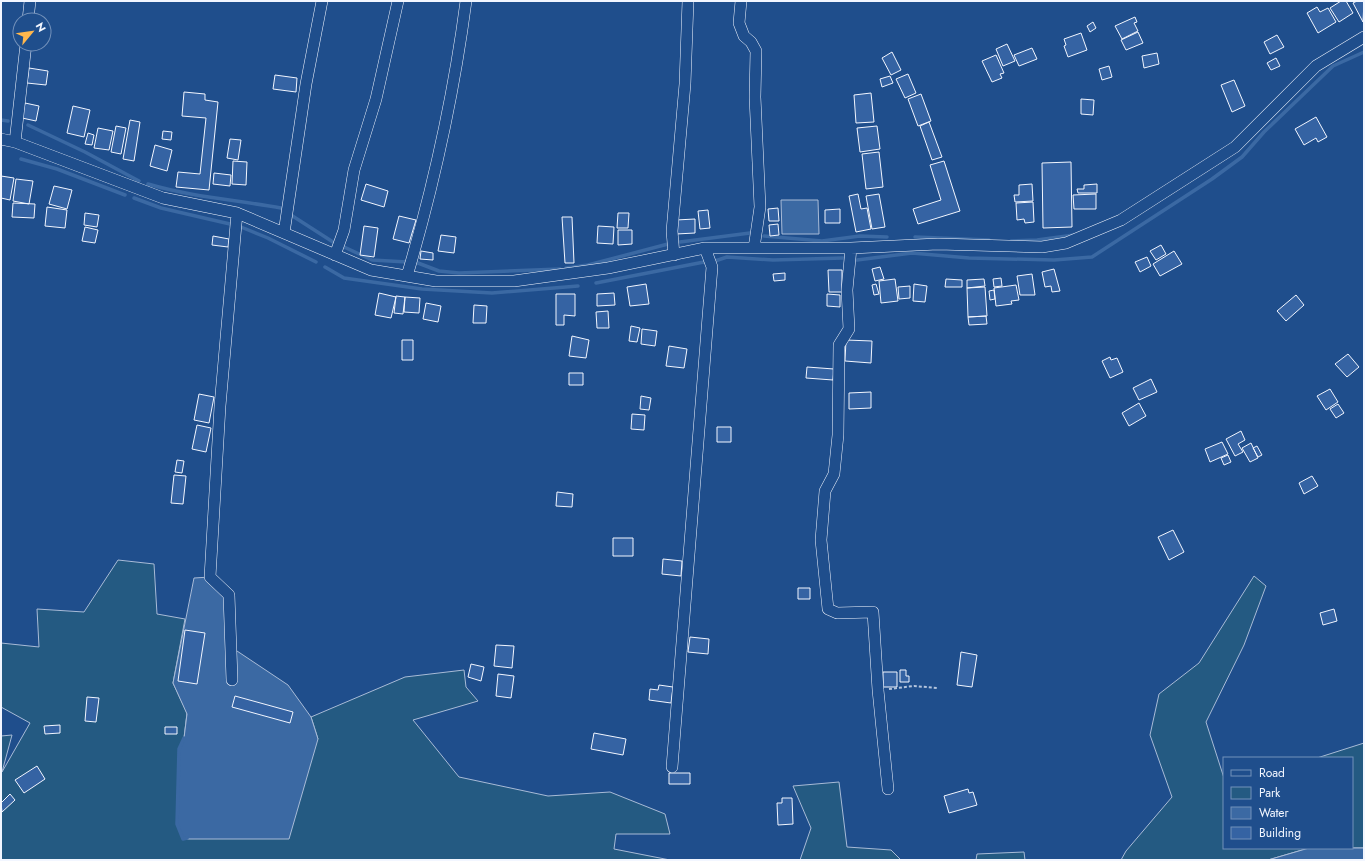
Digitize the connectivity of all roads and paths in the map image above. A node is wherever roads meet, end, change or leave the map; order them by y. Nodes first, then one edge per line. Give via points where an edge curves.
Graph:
1 (30, 1) edge
2 (322, 1) edge
3 (398, 1) edge
4 (466, 1) edge
5 (688, 1) edge
6 (741, 1) edge
7 (29, 12) edge
8 (1364, 37) edge
9 (25, 52) edge
10 (1, 139) edge
11 (15, 142) junction
12 (237, 213) junction
13 (284, 233) junction
14 (705, 248) junction
15 (754, 248) junction
16 (852, 248) junction
17 (334, 255) junction
18 (674, 255) junction
19 (408, 276) junction
20 (232, 680) dead end
21 (938, 688) dead end
22 (878, 690) junction
23 (672, 767) dead end
24 (888, 789) dead end

1 - 7 street
2 - 13 street via 306,84
3 - 17 street via 376,99 354,170 344,230
4 - 19 street via 439,148
5 - 18 street via 685,84 672,231
6 - 15 street via 739,22 744,36 756,51 755,97 760,207
8 - 16 street via 1316,66 1235,147 1121,220 1088,235 1066,243 1041,247 938,244
9 - 11 street
10 - 11 street
11 - 12 street via 163,198
12 - 13 street
12 - 20 street via 220,406 210,577 229,594
13 - 17 street
14 - 15 street
14 - 18 street
14 - 23 street via 712,267
15 - 16 street
16 - 22 street via 847,290 849,329 839,345 838,435 834,474 825,491 822,540 828,609 837,613 874,612
17 - 19 street via 371,270
18 - 19 street via 608,268 514,281 436,281
21 - 22 path via 914,686
22 - 24 street

